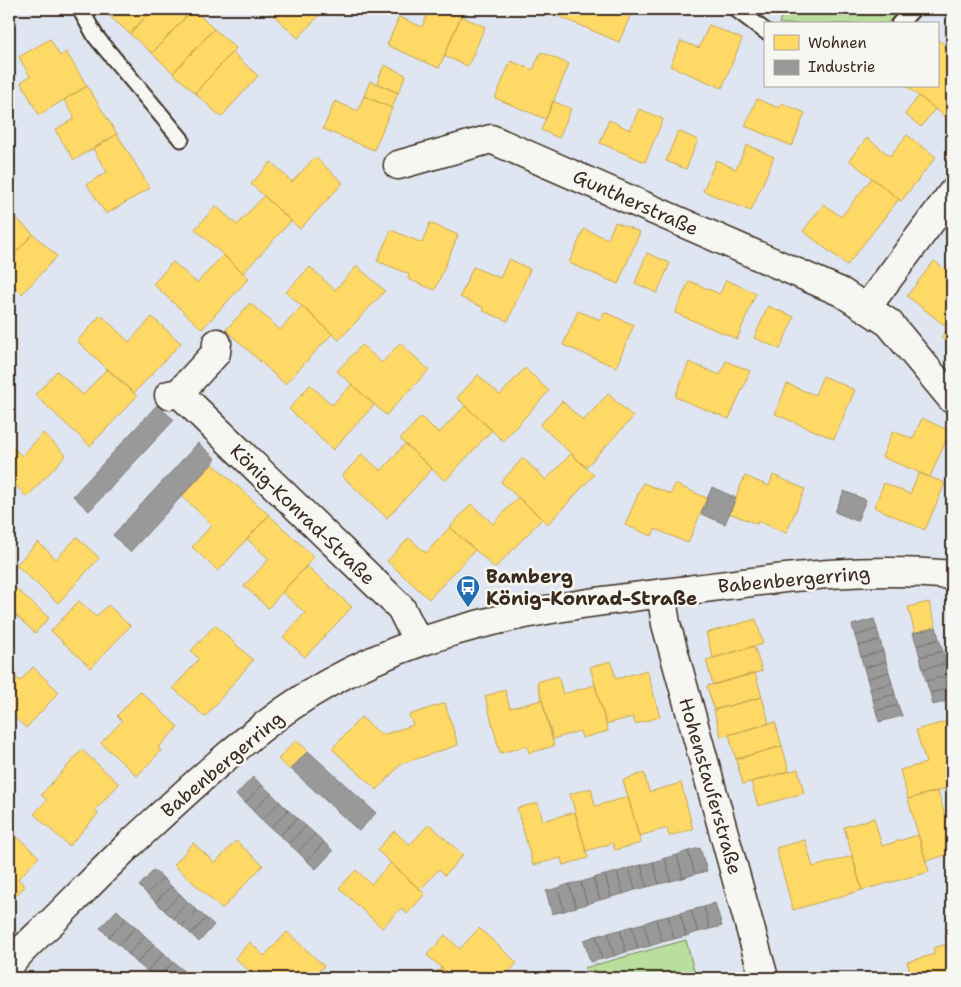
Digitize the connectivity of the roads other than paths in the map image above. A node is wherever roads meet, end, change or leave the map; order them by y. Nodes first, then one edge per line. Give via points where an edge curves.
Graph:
1 (80, 9) edge
2 (736, 9) edge
3 (913, 9) edge
4 (900, 22) edge
5 (764, 30) edge
6 (181, 139) dead end
7 (398, 165) dead end
8 (952, 193) edge
9 (867, 307) junction
10 (217, 343) dead end
11 (952, 400) edge
12 (952, 575) edge
13 (661, 593) junction
14 (418, 642) junction
15 (9, 966) edge
16 (764, 978) edge

1 - 6 lane via 96,37
2 - 5 lane
3 - 4 lane
7 - 9 street, Guntherstraße via 491,139 841,292
8 - 9 street
9 - 11 street, Guntherstraße via 889,324
10 - 14 street, König-Konrad-Straße via 216,353 174,394 401,608
12 - 13 street, Babenbergerring via 834,572
13 - 14 street, Babenbergerring via 592,602 471,625
13 - 16 street, Hohenstauferstraße via 666,624
14 - 15 street, Babenbergerring via 339,678 242,743 98,874

